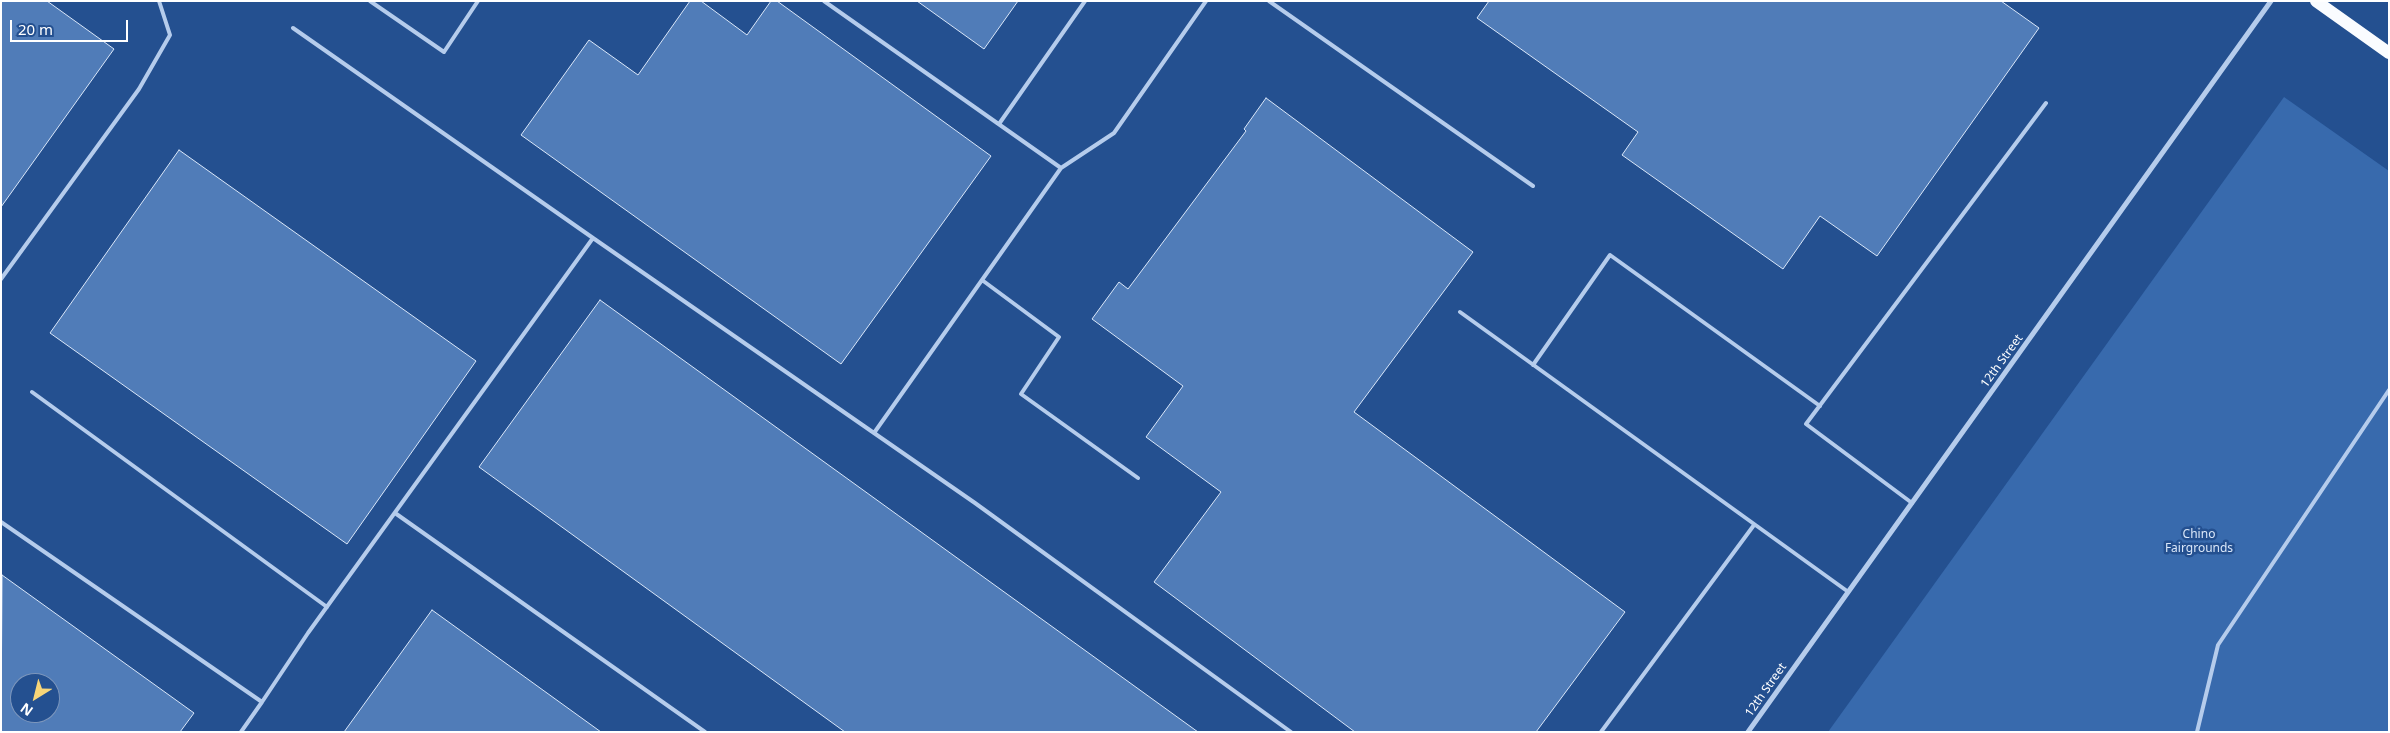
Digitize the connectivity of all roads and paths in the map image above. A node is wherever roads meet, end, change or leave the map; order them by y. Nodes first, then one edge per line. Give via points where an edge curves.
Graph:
1 (159, 1) edge
2 (370, 1) edge
3 (478, 1) edge
4 (824, 1) edge
5 (1085, 1) edge
6 (1206, 1) edge
7 (1269, 1) edge
8 (2271, 1) edge
9 (2316, 1) edge
10 (293, 28) dead end
11 (2389, 53) edge
12 (2046, 102) dead end
13 (999, 124) junction
14 (1061, 168) junction
15 (1532, 186) dead end
16 (593, 238) junction
17 (1, 279) edge
18 (982, 280) junction
19 (1460, 312) dead end
20 (1533, 365) junction
21 (2389, 390) edge
22 (32, 392) dead end
23 (1820, 406) junction
24 (874, 433) junction
25 (1138, 478) dead end
26 (1912, 503) junction
27 (395, 513) junction
28 (1, 522) edge
29 (1754, 525) junction
30 (1847, 591) junction
31 (327, 607) junction
32 (262, 702) junction
33 (241, 732) edge
34 (706, 732) edge
35 (1291, 732) edge
36 (1601, 732) edge
37 (1748, 732) edge
38 (2197, 732) edge

1 - 17 lane via 170,35 139,89
2 - 3 lane via 444,52
4 - 13 lane
5 - 13 lane
6 - 14 lane via 1114,132
7 - 15 lane
8 - 26 street, 12th Street
9 - 11 main road
10 - 16 lane
12 - 23 lane
13 - 14 lane
14 - 18 lane
16 - 24 lane
16 - 27 lane
18 - 24 lane
18 - 25 lane via 1059,338 1021,394
19 - 20 lane
20 - 23 lane via 1610,255
20 - 29 lane
21 - 38 lane via 2218,646
22 - 31 lane
23 - 26 lane via 1806,424
24 - 35 lane
26 - 30 street, 12th Street
27 - 31 lane
27 - 34 lane
28 - 32 lane
29 - 30 lane
29 - 36 lane
30 - 37 street, 12th Street
31 - 32 lane
32 - 33 lane

